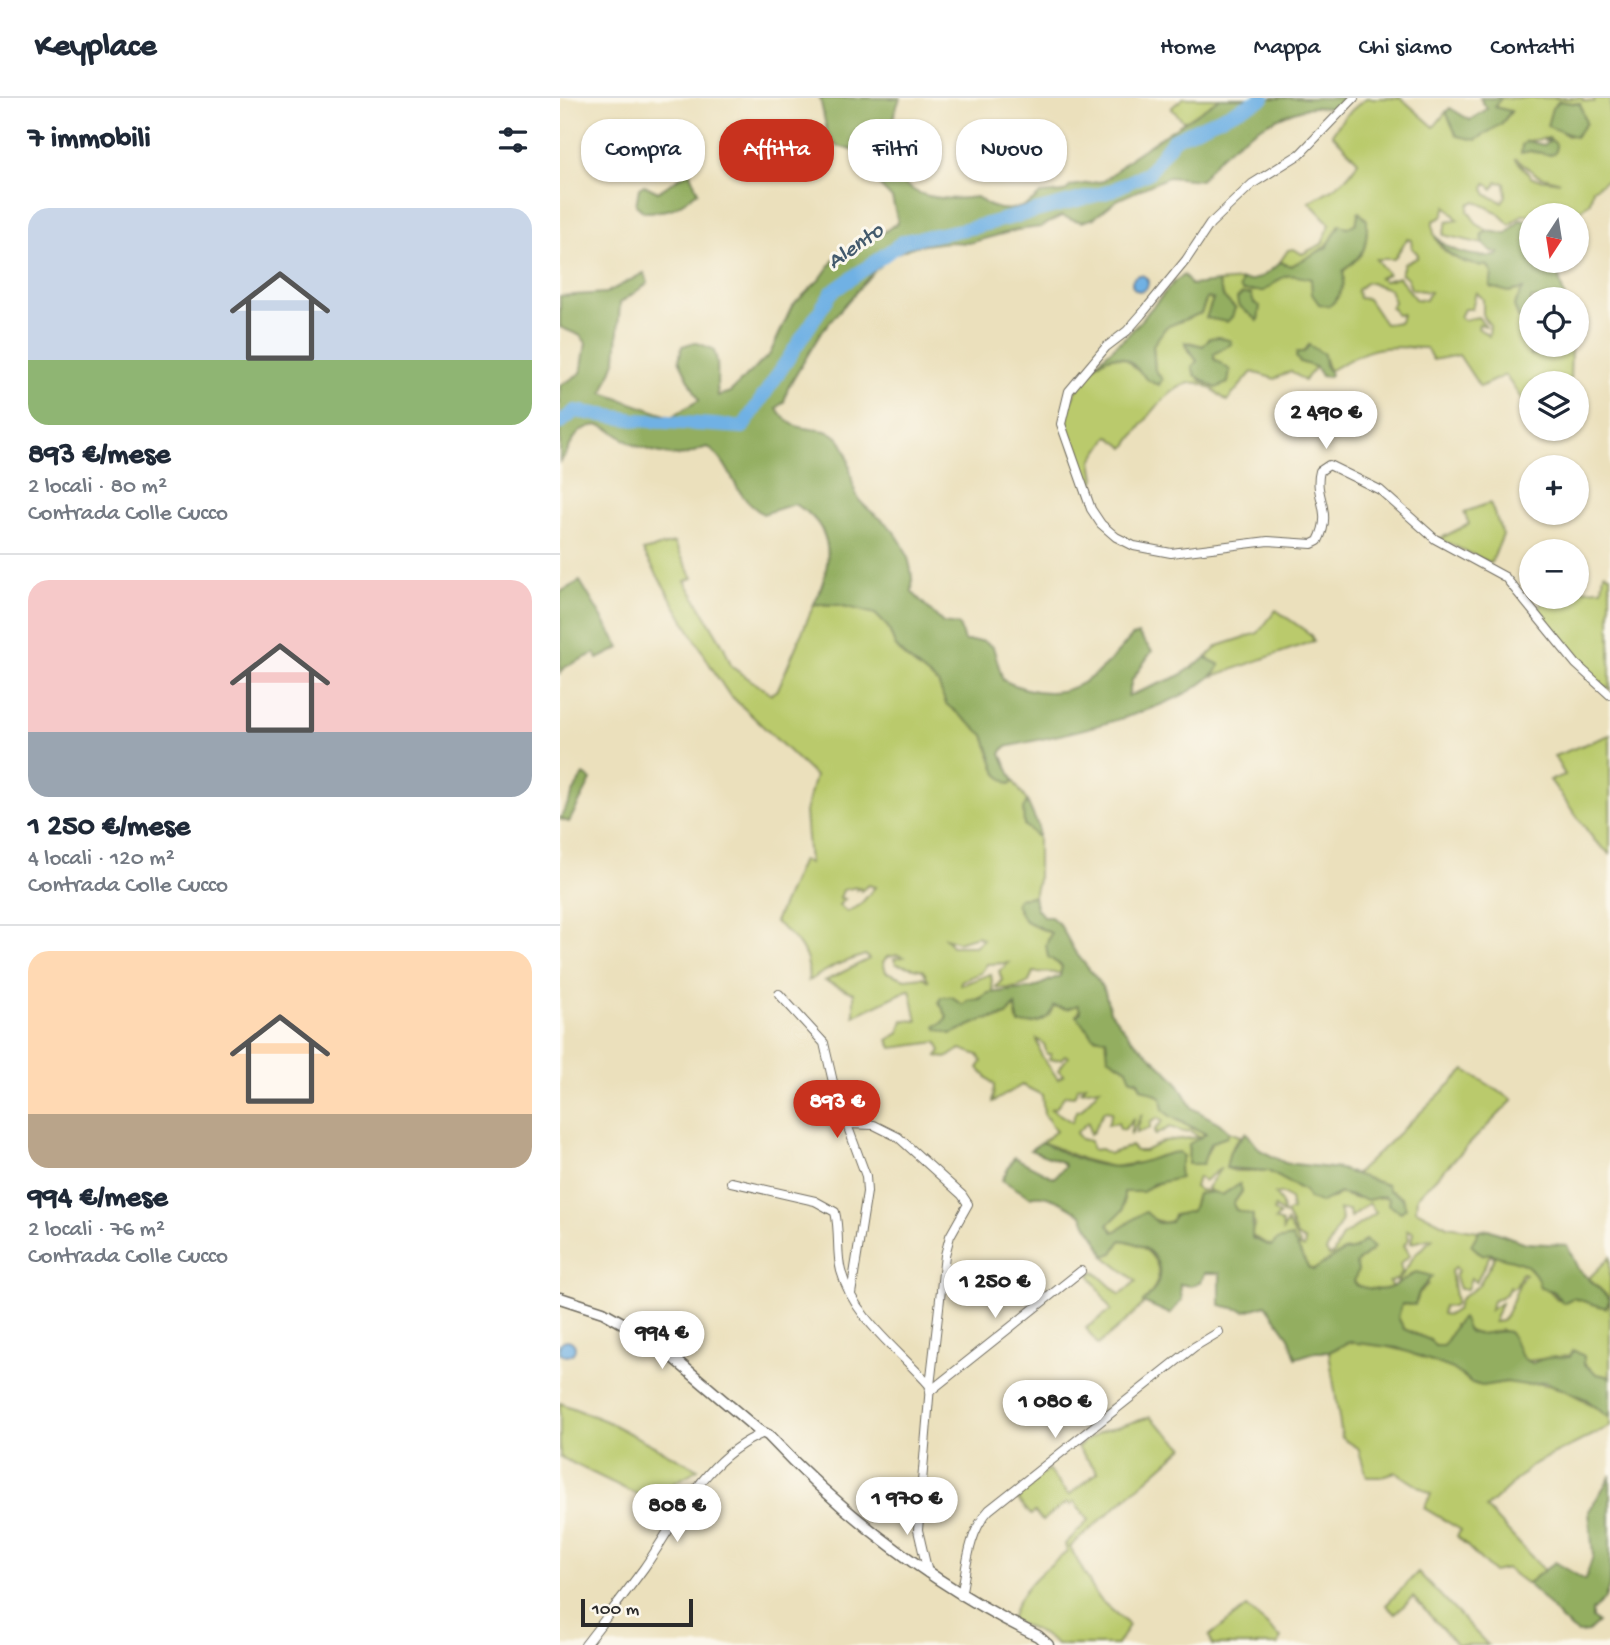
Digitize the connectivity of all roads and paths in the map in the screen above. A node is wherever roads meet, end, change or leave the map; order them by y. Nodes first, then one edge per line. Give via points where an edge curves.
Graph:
1 (1354, 98) edge
2 (1610, 695) edge
3 (779, 994) dead end
4 (847, 1125) junction
5 (731, 1182) dead end
6 (1081, 1271) dead end
7 (851, 1294) junction
8 (560, 1298) edge
9 (1219, 1332) dead end
10 (930, 1389) junction
11 (764, 1433) junction
12 (928, 1573) junction
13 (961, 1596) junction
14 (585, 1645) edge
15 (1048, 1645) edge

1 - 2 street via 1300,154 1252,184 1210,224 1142,314 1069,391 1061,424 1091,509 1116,537 1153,552 1281,540 1312,544 1326,517 1319,477 1329,465 1380,491 1435,539 1505,577 1576,664
3 - 4 street via 824,1043
4 - 7 street via 866,1176 867,1192
4 - 10 street via 874,1125 898,1137 968,1205 945,1255
5 - 7 street via 829,1206 838,1222 842,1272
6 - 10 street
7 - 10 street via 867,1321
8 - 11 street via 603,1312 651,1339
9 - 13 street via 989,1510 974,1534
10 - 12 street via 918,1530
11 - 12 street via 843,1506
11 - 14 street via 720,1460 703,1477 644,1568
12 - 13 street
13 - 15 street

